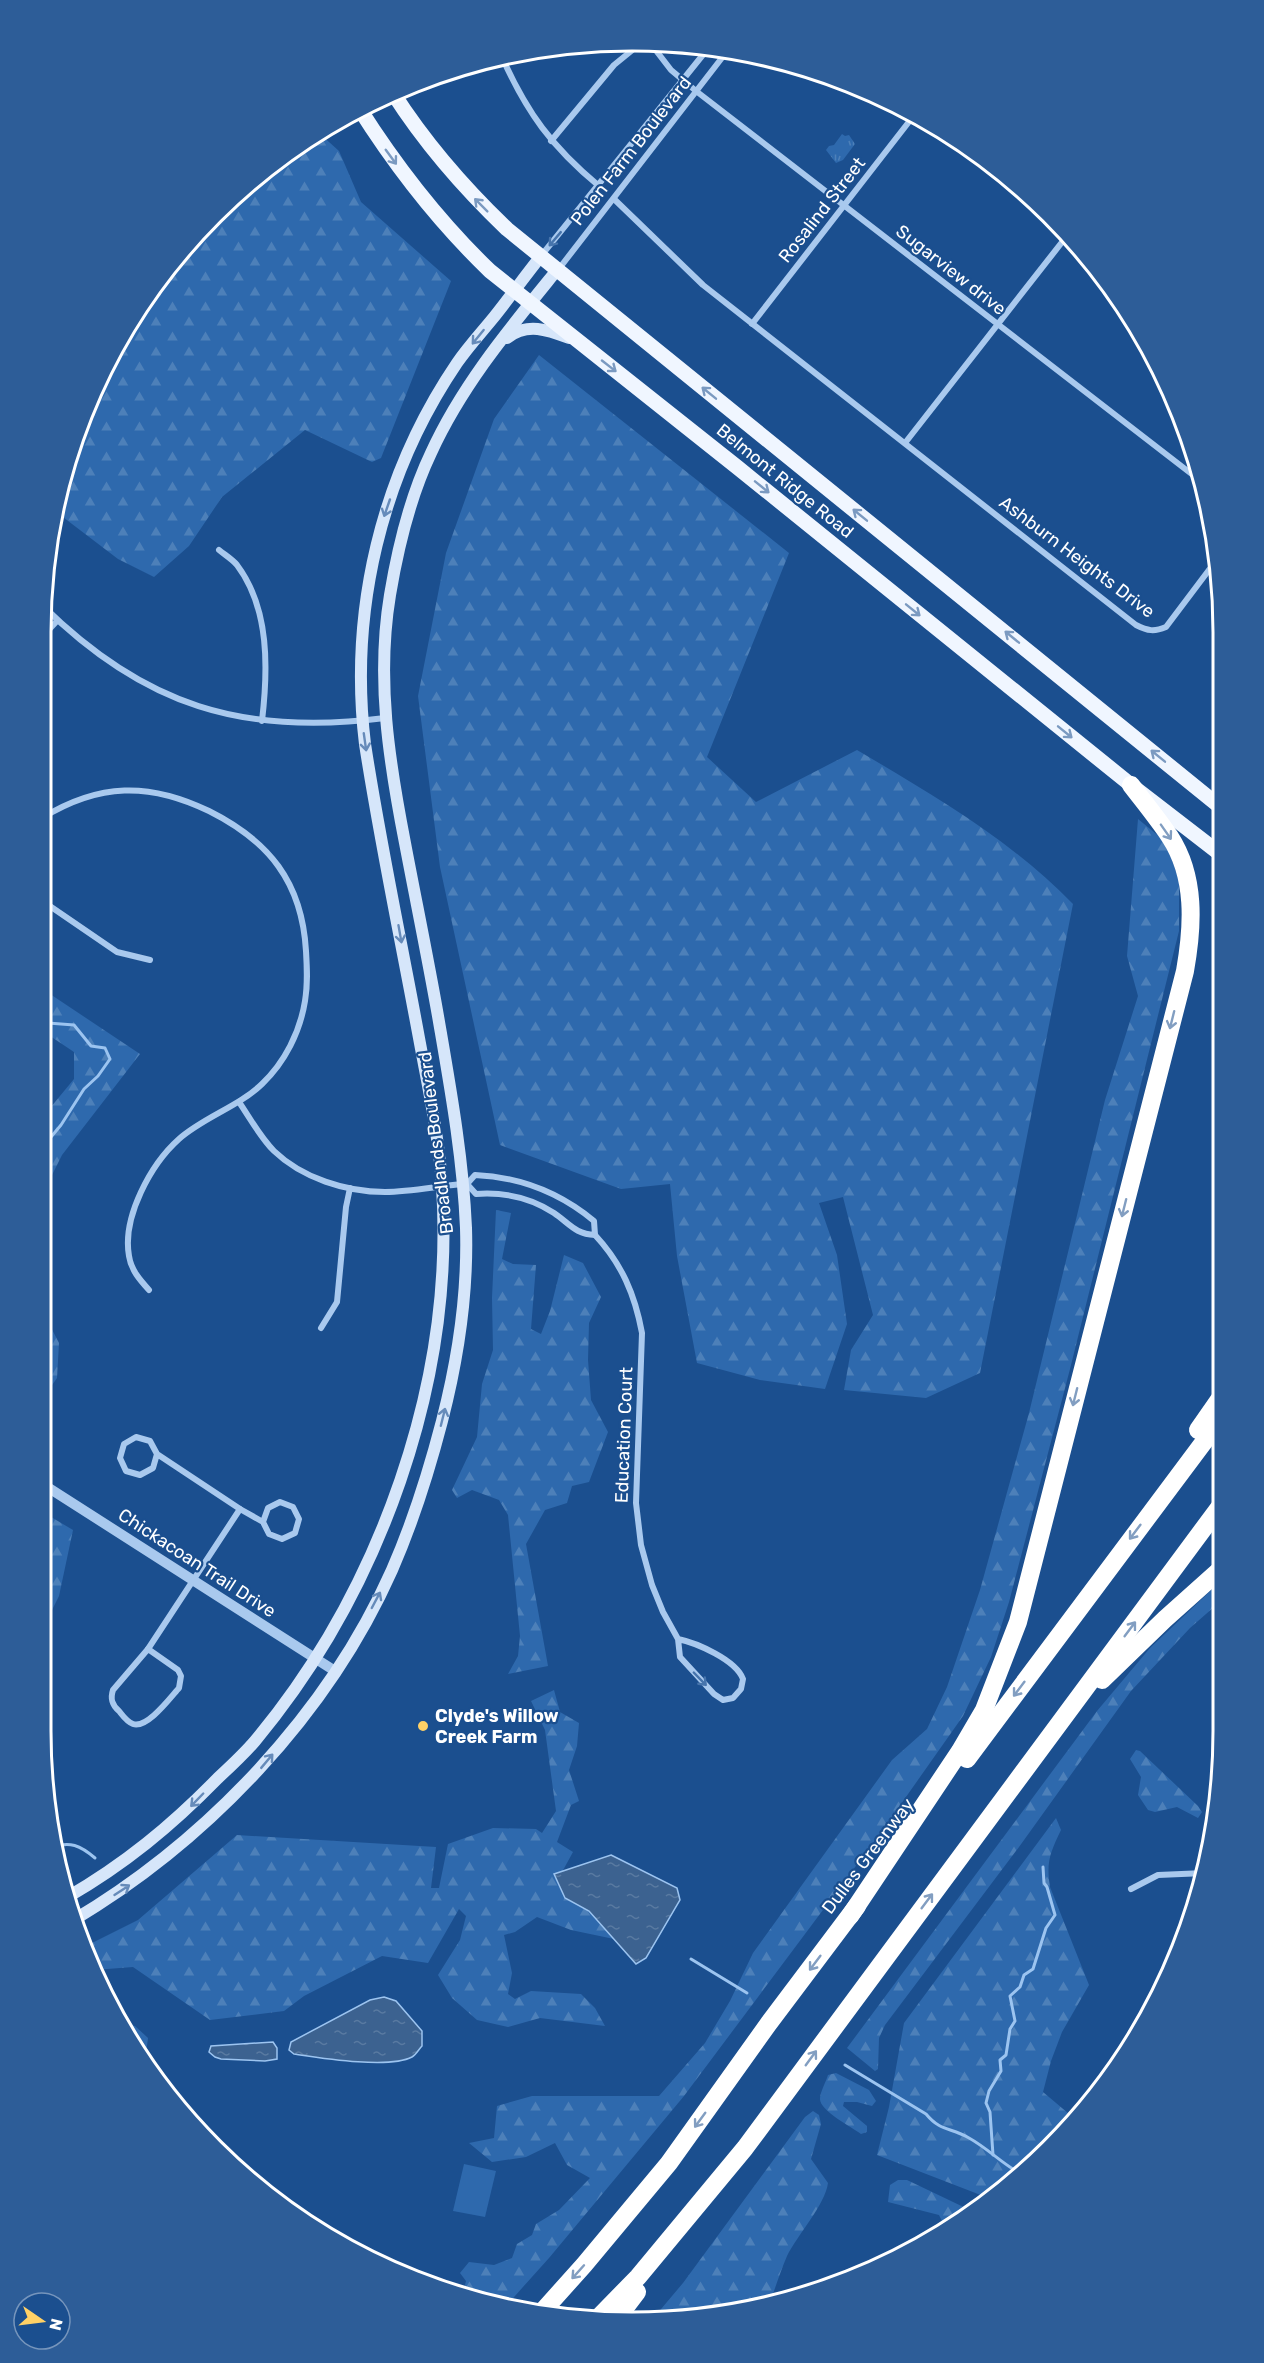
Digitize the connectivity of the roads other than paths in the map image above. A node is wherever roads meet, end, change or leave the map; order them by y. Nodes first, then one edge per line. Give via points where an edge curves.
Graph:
1 (631, 51) edge
2 (657, 52) edge
3 (702, 55) edge
4 (722, 58) edge
5 (506, 65) edge
6 (683, 79) junction
7 (696, 91) junction
8 (398, 101) edge
9 (365, 117) edge
10 (909, 122) edge
11 (551, 141) junction
12 (599, 186) junction
13 (614, 199) junction
14 (845, 206) junction
15 (1062, 242) edge
16 (541, 256) junction
17 (557, 270) junction
18 (513, 291) junction
19 (530, 304) junction
20 (752, 324) junction
21 (998, 325) junction
22 (576, 340) junction
23 (496, 346) junction
24 (905, 443) junction
25 (1190, 473) edge
26 (219, 550) dead end
27 (1209, 569) edge
28 (51, 615) edge
29 (57, 621) junction
30 (51, 627) edge
31 (385, 718) junction
32 (362, 720) junction
33 (262, 721) junction
34 (1131, 785) junction
35 (1213, 801) edge
36 (51, 813) edge
37 (1213, 848) edge
38 (51, 907) edge
39 (150, 960) dead end
40 (239, 1102) junction
41 (464, 1184) junction
42 (442, 1185) junction
43 (350, 1188) junction
44 (595, 1235) junction
45 (149, 1290) dead end
46 (321, 1328) dead end
47 (1213, 1408) edge
48 (1213, 1429) edge
49 (157, 1454) junction
50 (51, 1489) edge
51 (1158, 1501) junction
52 (240, 1509) junction
53 (1213, 1516) edge
54 (263, 1521) junction
55 (1213, 1576) edge
56 (193, 1580) junction
57 (678, 1639) junction
58 (148, 1649) junction
59 (314, 1659) junction
60 (335, 1671) junction
61 (1070, 1710) junction
62 (1195, 1873) edge
63 (1131, 1889) dead end
64 (74, 1893) edge
65 (81, 1915) edge
66 (850, 1916) junction
67 (777, 2106) junction
68 (548, 2306) edge
69 (605, 2311) edge
70 (622, 2312) edge

1 - 11 street via 614,65
2 - 6 street
3 - 6 street, Polen Farm Boulevard
4 - 7 street, Polen Farm Boulevard
5 - 11 street via 535,121
6 - 7 street, Sugarview drive
6 - 12 street, Polen Farm Boulevard
7 - 13 street, Polen Farm Boulevard
7 - 14 street, Sugarview drive
16 -> 8 main road, Belmont Ridge Road via 480,204 414,126
9 -> 18 main road, Belmont Ridge Road via 433,212
10 - 14 street, Rosalind Street
11 - 12 street
12 -> 16 street, Polen Farm Boulevard
13 - 17 street, Polen Farm Boulevard
13 - 20 street, Ashburn Heights Drive via 681,265
14 - 20 street, Rosalind Street
14 - 21 street, Sugarview drive
15 - 21 street
16 - 17 main road, Belmont Ridge Road
16 - 18 main road, Broadlands Boulevard
17 - 19 main road, Broadlands Boulevard
35 -> 17 main road, Belmont Ridge Road
18 - 19 main road, Belmont Ridge Road
18 -> 32 main road, Broadlands Boulevard via 438,394 406,455 383,517 366,598 361,650
19 - 22 main road, Belmont Ridge Road
19 - 23 main road, Broadlands Boulevard
20 - 24 street, Ashburn Heights Drive
21 - 24 street
21 - 25 street, Sugarview drive
22 - 23 main road via 532,328 512,333
22 -> 34 main road, Belmont Ridge Road
23 - 31 main road, Broadlands Boulevard via 433,448 405,526 385,636
24 - 27 street, Ashburn Heights Drive via 1145,630 1155,632 1166,627
26 - 33 street via 236,565 260,619 267,681
28 - 29 street
29 - 30 street
29 - 33 street via 107,662 160,692 221,714
31 - 32 street
31 - 41 main road, Broadlands Boulevard
32 - 33 street via 311,724
32 -> 42 main road, Broadlands Boulevard via 434,1120
34 - 37 main road, Belmont Ridge Road
34 -> 66 highway via 1170,838 1183,865 1191,926 1185,971 1018,1622 984,1710
36 - 40 street via 92,794 125,790 161,793 193,803 237,826 258,841 280,868 295,894 303,924 305,1003 297,1032 282,1059 263,1083
38 - 39 street via 117,952
40 - 43 street via 261,1136 287,1162 320,1179
40 - 45 street via 180,1138 143,1186 131,1225 129,1256 136,1274
41 - 42 street
41 - 44 street via 476,1194 506,1194 541,1206 582,1234
41 - 44 street, Education Court via 475,1175 491,1176 545,1190 594,1221
60 -> 41 main road, Broadlands Boulevard via 390,1573 416,1510 437,1440 452,1377 462,1305
42 - 43 street via 387,1192
42 - 59 main road, Broadlands Boulevard via 439,1316 414,1437 370,1556
43 - 46 street via 337,1302
44 - 57 street, Education Court via 611,1253 637,1307 642,1333 636,1519 652,1585
47 - 51 highway via 1179,1457
48 - 51 highway, Dulles Greenway
49 - 49 street via 150,1441 136,1437 124,1444 120,1458 126,1471 140,1475 153,1468
49 - 52 street
50 - 56 street, Chickacoan Trail Drive
51 -> 66 highway, Dulles Greenway
52 - 54 street
52 - 56 street
61 -> 53 highway
54 - 54 street via 269,1534 282,1539 295,1533 299,1519 293,1507 280,1502 268,1508
55 - 61 highway
56 - 58 street
56 - 59 street, Chickacoan Trail Drive
57 -> 57 street, Education Court via 680,1657 718,1698 728,1700 738,1694 743,1679 738,1669 695,1643
58 - 58 street via 111,1696 115,1708 135,1725 147,1721 182,1682 178,1670
59 - 60 street, Chickacoan Trail Drive
59 -> 64 main road, Broadlands Boulevard via 254,1742 190,1807 130,1858
65 -> 60 main road, Broadlands Boulevard via 126,1888 212,1817 263,1766
67 -> 61 highway
62 - 63 street via 1158,1875
66 -> 68 highway, Dulles Greenway via 669,2163
67 - 69 highway via 638,2277
67 - 70 highway via 722,2188

